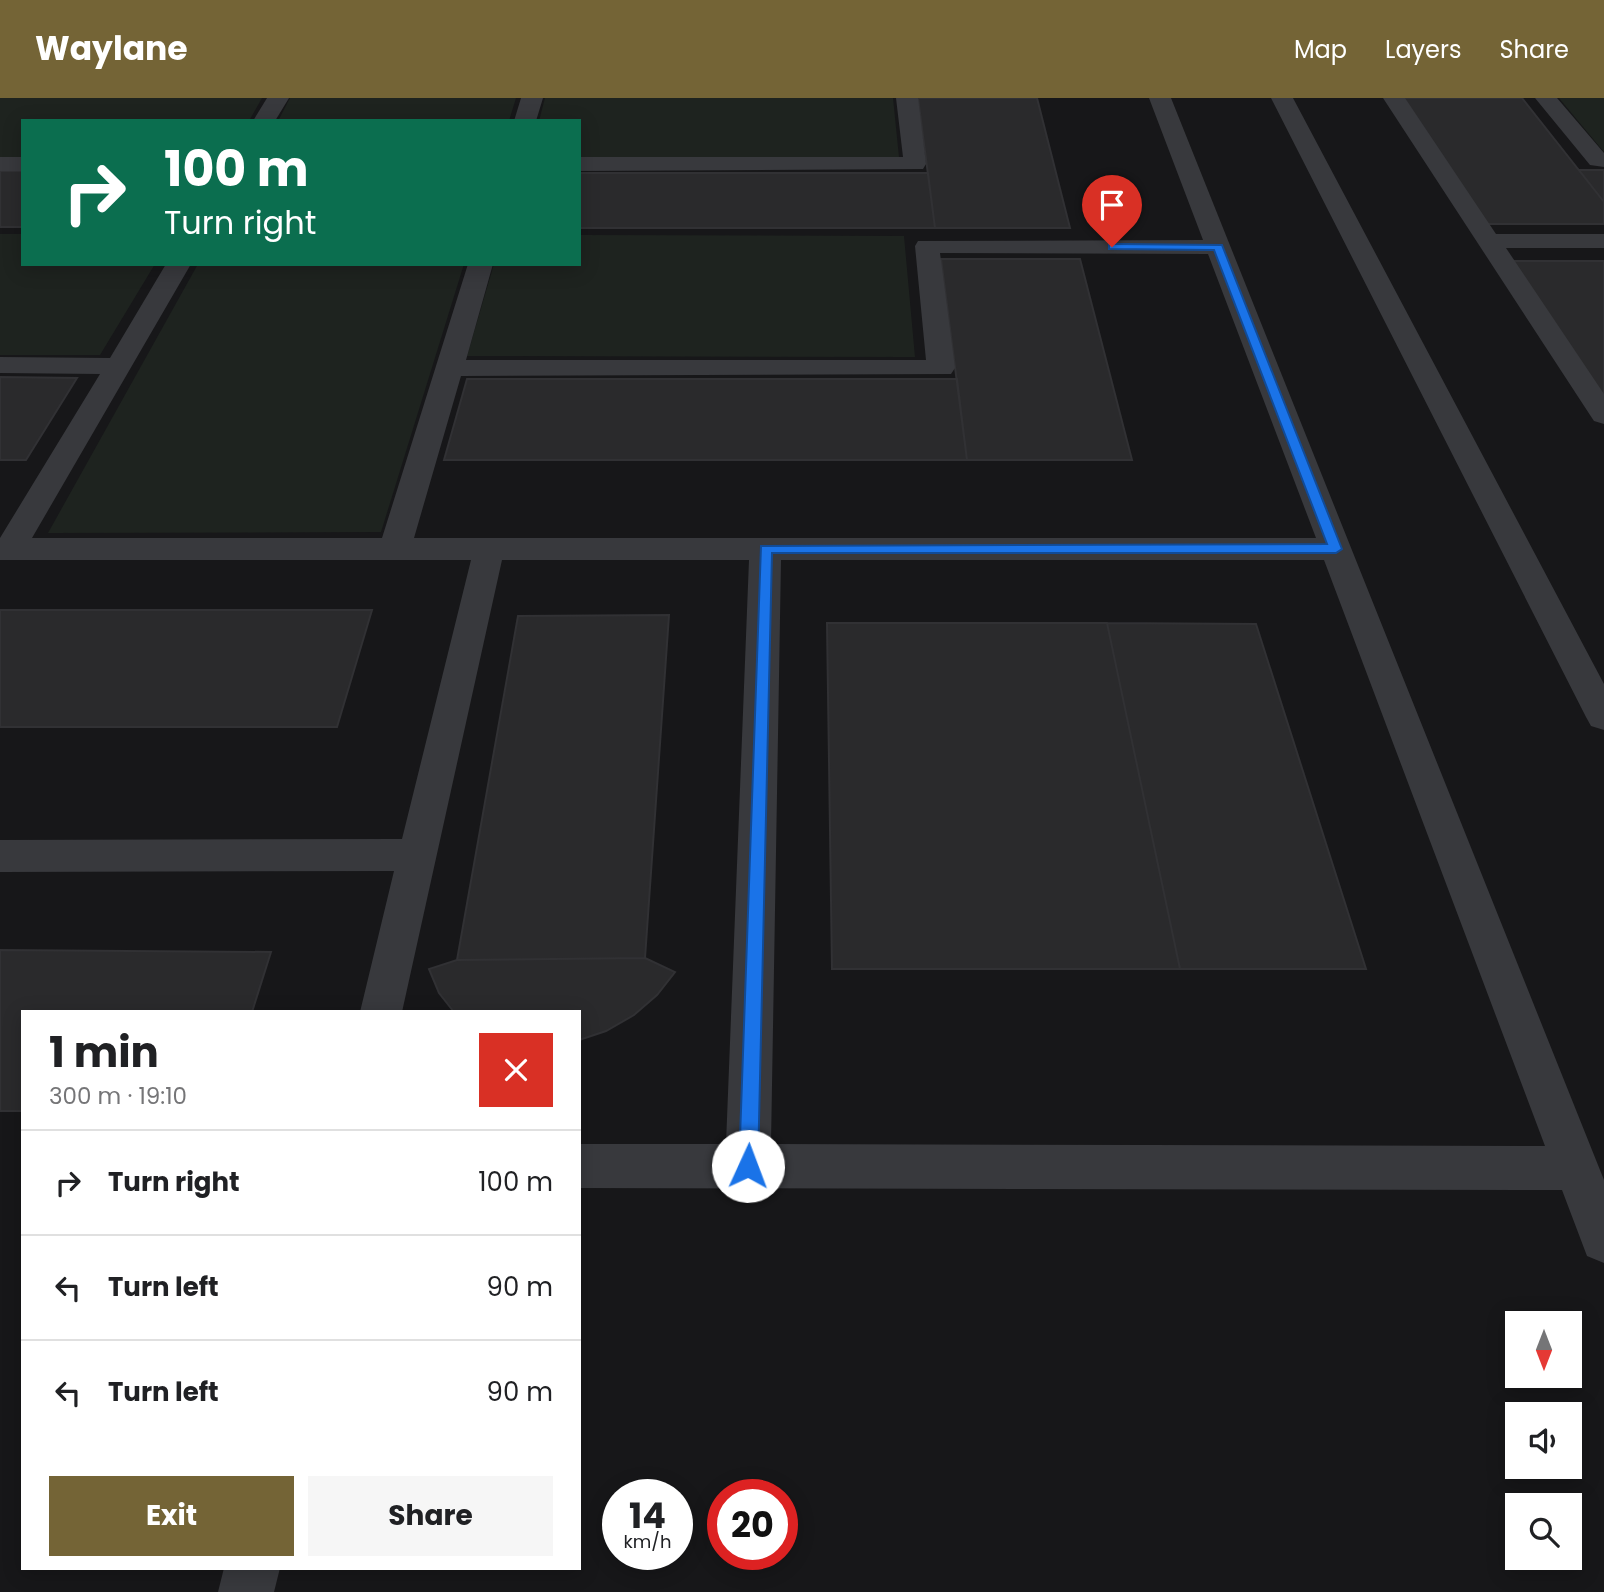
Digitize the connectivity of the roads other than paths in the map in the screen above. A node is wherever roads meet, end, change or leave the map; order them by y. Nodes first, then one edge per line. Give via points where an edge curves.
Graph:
1 (278, 98) edge
2 (532, 98) edge
3 (907, 98) edge
4 (1160, 98) edge
5 (1282, 98) edge
6 (1394, 98) edge
7 (1546, 98) edge
8 (265, 119) edge
9 (526, 119) edge
10 (1604, 160) edge
11 (0, 164) edge
12 (21, 164) edge
13 (581, 164) edge
14 (1489, 241) junction
15 (1604, 241) edge
16 (1218, 247) junction
17 (178, 266) edge
18 (480, 266) edge
19 (0, 365) edge
20 (119, 366) junction
21 (450, 368) junction
22 (1604, 415) edge
23 (5, 549) edge
24 (396, 549) junction
25 (489, 549) junction
26 (765, 549) junction
27 (1336, 549) junction
28 (1604, 717) edge
29 (417, 855) junction
30 (0, 856) edge
31 (381, 1010) edge
32 (581, 1166) edge
33 (748, 1166) junction
34 (1576, 1168) junction
35 (1604, 1239) edge
36 (252, 1570) edge
37 (246, 1592) edge

1 - 8 street
2 - 9 street
3 - 13 street via 915,164
4 - 16 street
5 - 28 street
6 - 14 street
7 - 10 street via 1598,160
11 - 12 street
14 - 15 street
14 - 22 street
16 - 21 street via 927,246 941,368
16 - 27 street
17 - 20 street
18 - 21 street
19 - 20 street
20 - 23 street
21 - 24 street
23 - 24 street
24 - 25 street
25 - 26 street
25 - 29 street
26 - 27 street
26 - 33 street
27 - 34 street
29 - 30 street
29 - 31 street
32 - 33 street
33 - 34 street
34 - 35 street
36 - 37 street

